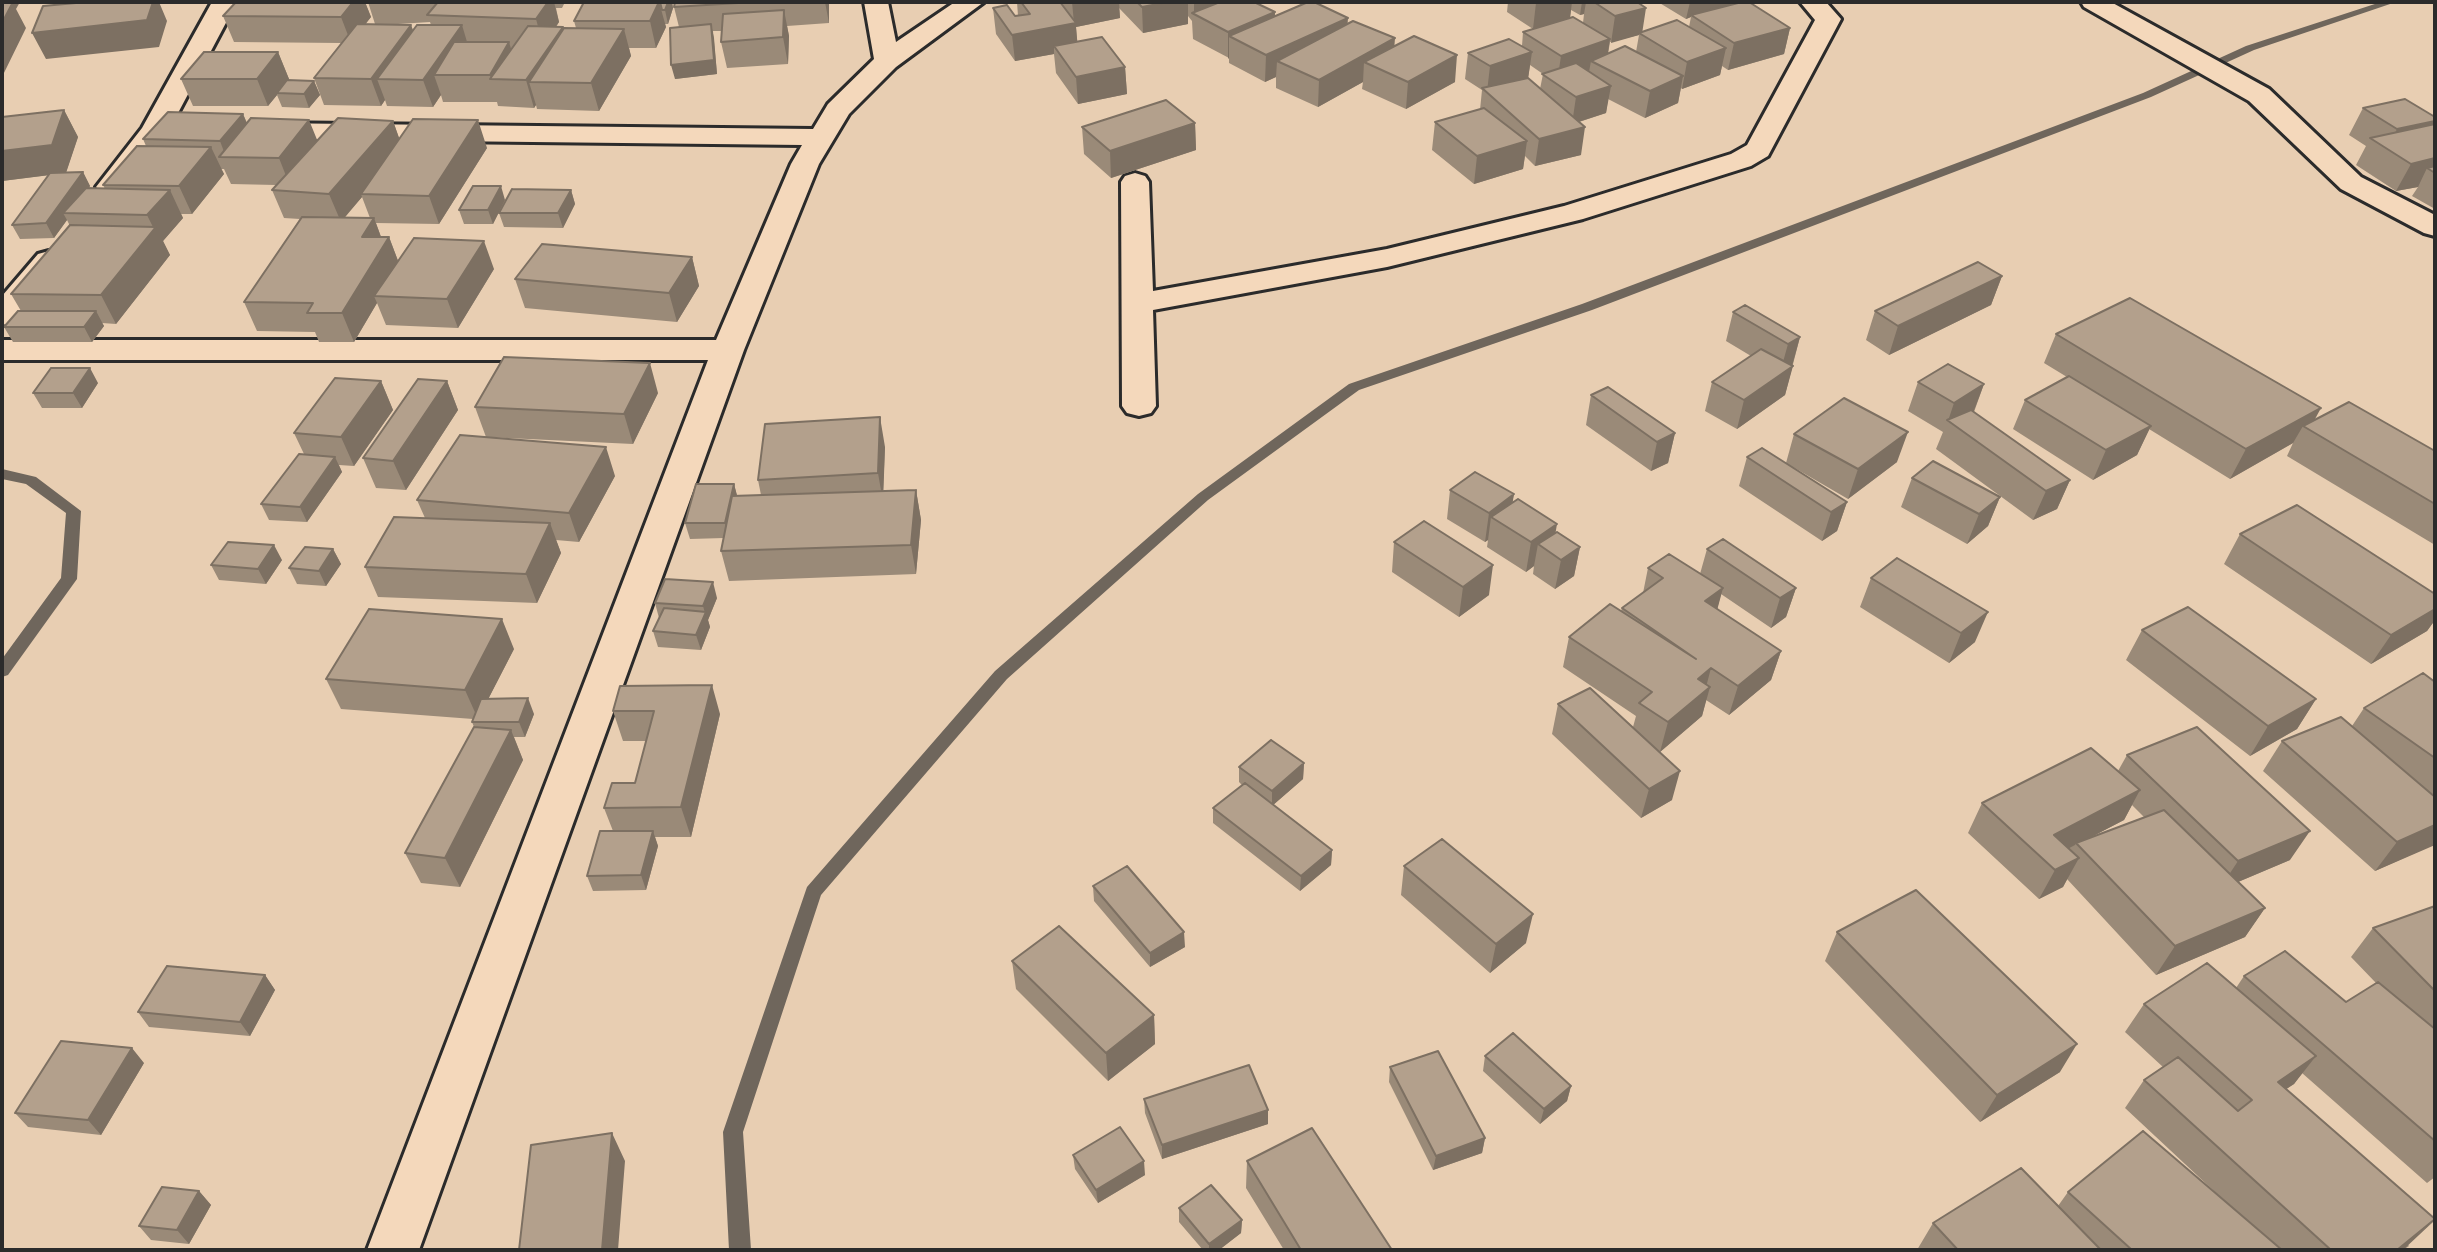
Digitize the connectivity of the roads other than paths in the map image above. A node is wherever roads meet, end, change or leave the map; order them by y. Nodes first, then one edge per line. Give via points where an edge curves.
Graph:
1 (224, 2) edge
2 (876, 2) edge
3 (971, 2) edge
4 (1813, 2) edge
5 (2093, 2) edge
6 (887, 61) junction
7 (239, 131) edge
8 (822, 137) junction
9 (1135, 182) dead end
10 (97, 204) edge
11 (2435, 227) edge
12 (71, 235) edge
13 (1138, 303) junction
14 (2, 316) edge
15 (2, 350) edge
16 (728, 350) junction
17 (1139, 406) dead end
18 (393, 1250) edge

1 - 10 street via 169,131
2 - 6 street
3 - 6 street
4 - 13 street via 1828,19 1820,38 1758,150 1741,160 1573,213 1387,258
5 - 11 street via 2259,95 2351,183
6 - 8 street via 838,110
7 - 8 street
8 - 16 street via 805,163
9 - 13 street
12 - 14 street
13 - 17 street
15 - 16 street
16 - 18 street

